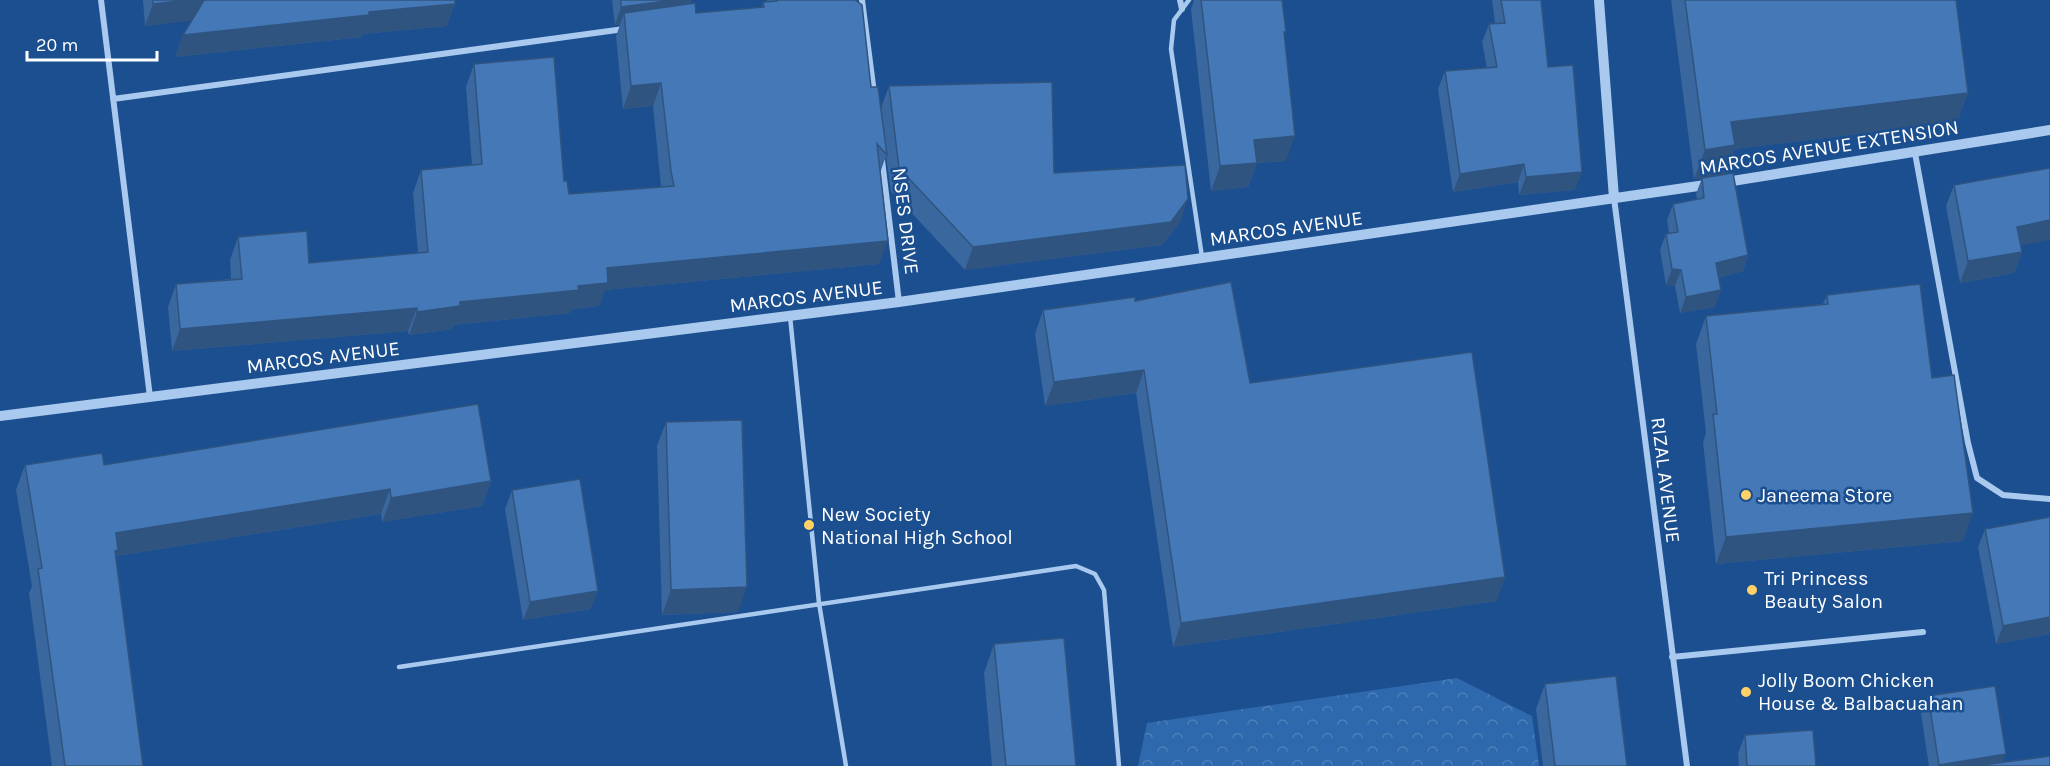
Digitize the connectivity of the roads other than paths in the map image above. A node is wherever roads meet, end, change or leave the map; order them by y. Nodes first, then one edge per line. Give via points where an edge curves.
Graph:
1 (101, 0) edge
2 (862, 0) edge
3 (1180, 0) edge
4 (1189, 0) edge
5 (1599, 0) edge
6 (1182, 9) junction
7 (629, 29) edge
8 (113, 99) junction
9 (875, 104) edge
10 (2050, 130) edge
11 (881, 150) edge
12 (1915, 153) junction
13 (1614, 198) junction
14 (1202, 258) junction
15 (899, 302) junction
16 (790, 316) junction
17 (150, 397) junction
18 (0, 416) edge
19 (2050, 499) edge
20 (819, 603) junction
21 (1923, 632) dead end
22 (1672, 657) junction
23 (399, 667) dead end
24 (846, 766) edge
25 (1119, 766) edge
26 (1686, 766) edge

1 - 8 street
2 - 9 street
3 - 6 street
4 - 6 lane
5 - 13 street
6 - 14 lane via 1174,20 1171,49
7 - 8 street
8 - 17 street
10 - 12 street, MARCOS AVENUE EXTENSION
11 - 15 street, NSES DRIVE
12 - 13 street, MARCOS AVENUE EXTENSION
12 - 19 street via 1977,478 2003,495
13 - 14 street, MARCOS AVENUE
13 - 22 street, RIZAL AVENUE
14 - 15 street, MARCOS AVENUE
15 - 16 street, MARCOS AVENUE
16 - 17 street, MARCOS AVENUE
16 - 20 lane
17 - 18 street, MARCOS AVENUE
20 - 23 lane
20 - 24 lane
20 - 25 lane via 1076,566 1095,574 1104,590
21 - 22 street
22 - 26 street, RIZAL AVENUE

